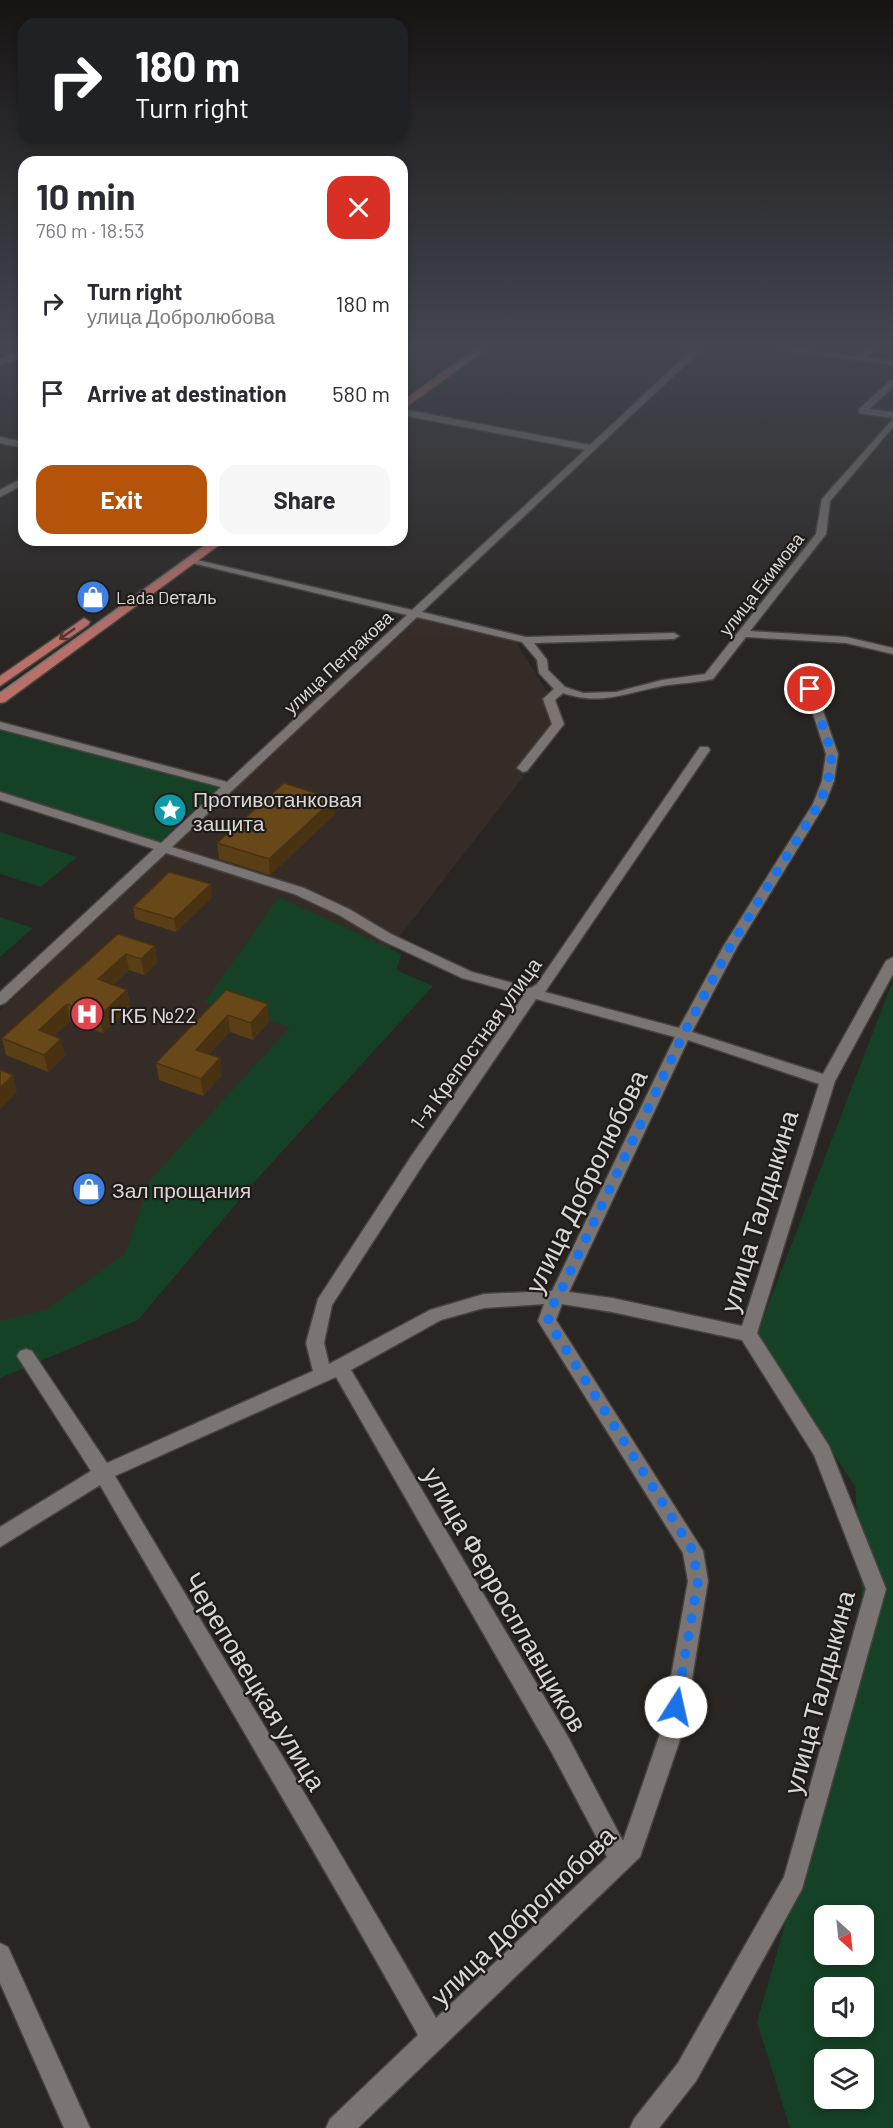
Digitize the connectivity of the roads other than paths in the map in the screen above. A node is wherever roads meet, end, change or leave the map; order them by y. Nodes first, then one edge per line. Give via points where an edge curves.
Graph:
1 (561, 442) edge
2 (597, 442) edge
3 (876, 442) edge
4 (591, 448) junction
5 (18, 484) edge
6 (0, 494) edge
7 (193, 546) edge
8 (211, 546) edge
9 (191, 560) junction
10 (415, 612) junction
11 (742, 634) junction
12 (674, 636) dead end
13 (526, 640) junction
14 (893, 651) edge
15 (803, 667) dead end
16 (0, 682) edge
17 (561, 689) junction
18 (0, 699) edge
19 (0, 725) edge
20 (704, 750) dead end
21 (523, 768) dead end
22 (229, 786) junction
23 (0, 796) edge
24 (162, 848) junction
25 (893, 961) edge
26 (532, 994) junction
27 (0, 1000) edge
28 (683, 1035) junction
29 (827, 1081) junction
30 (558, 1297) junction
31 (748, 1334) junction
32 (26, 1356) dead end
33 (331, 1371) junction
34 (103, 1473) junction
35 (0, 1538) edge
36 (621, 1860) junction
37 (0, 1955) edge
38 (433, 2037) junction
39 (76, 2128) edge
40 (339, 2128) edge
41 (643, 2128) edge

1 - 4 street
2 - 4 street, улица Петракова
3 - 11 street, улица Екимова via 825,501 821,534
4 - 10 street, улица Петракова
5 - 6 street
7 -> 16 main road
8 - 9 main road
9 - 10 street
9 - 18 main road
10 - 13 street
10 - 22 street, улица Петракова
11 - 14 street via 846,640
11 - 17 street, улица Екимова via 709,677 662,683 616,695 582,696
12 - 13 street
13 - 17 street via 542,660 543,671
15 - 28 street, улица Добролюбова via 832,754 828,782 819,804 730,947
17 - 21 street via 549,699 558,724
19 - 22 street
20 - 26 street, 1-я Крепостная улица via 542,987
22 - 24 street, улица Петракова
23 - 24 street
24 - 26 street via 299,891 467,975
24 - 27 street, улица Петракова
25 - 29 street, улица Талдыкина
26 - 28 street
26 - 33 street, 1-я Крепостная улица via 324,1304 315,1343
28 - 29 street
28 - 30 street, улица Добролюбова
29 - 31 street, улица Талдыкина
30 - 31 street
30 - 33 street via 484,1300 436,1315
30 - 36 street, улица Добролюбова via 550,1308 548,1321 693,1551 698,1581 673,1728 632,1849
31 - 41 street, улица Талдыкина via 822,1452 876,1589 794,1881 687,2072
32 - 34 street, Череповецкая улица
33 - 34 street
33 - 36 street, улица Ферросплавщиков via 560,1745
34 - 35 street
34 - 38 street, Череповецкая улица
36 - 38 street, улица Добролюбова
37 - 39 street
38 - 40 street, улица Добролюбова

